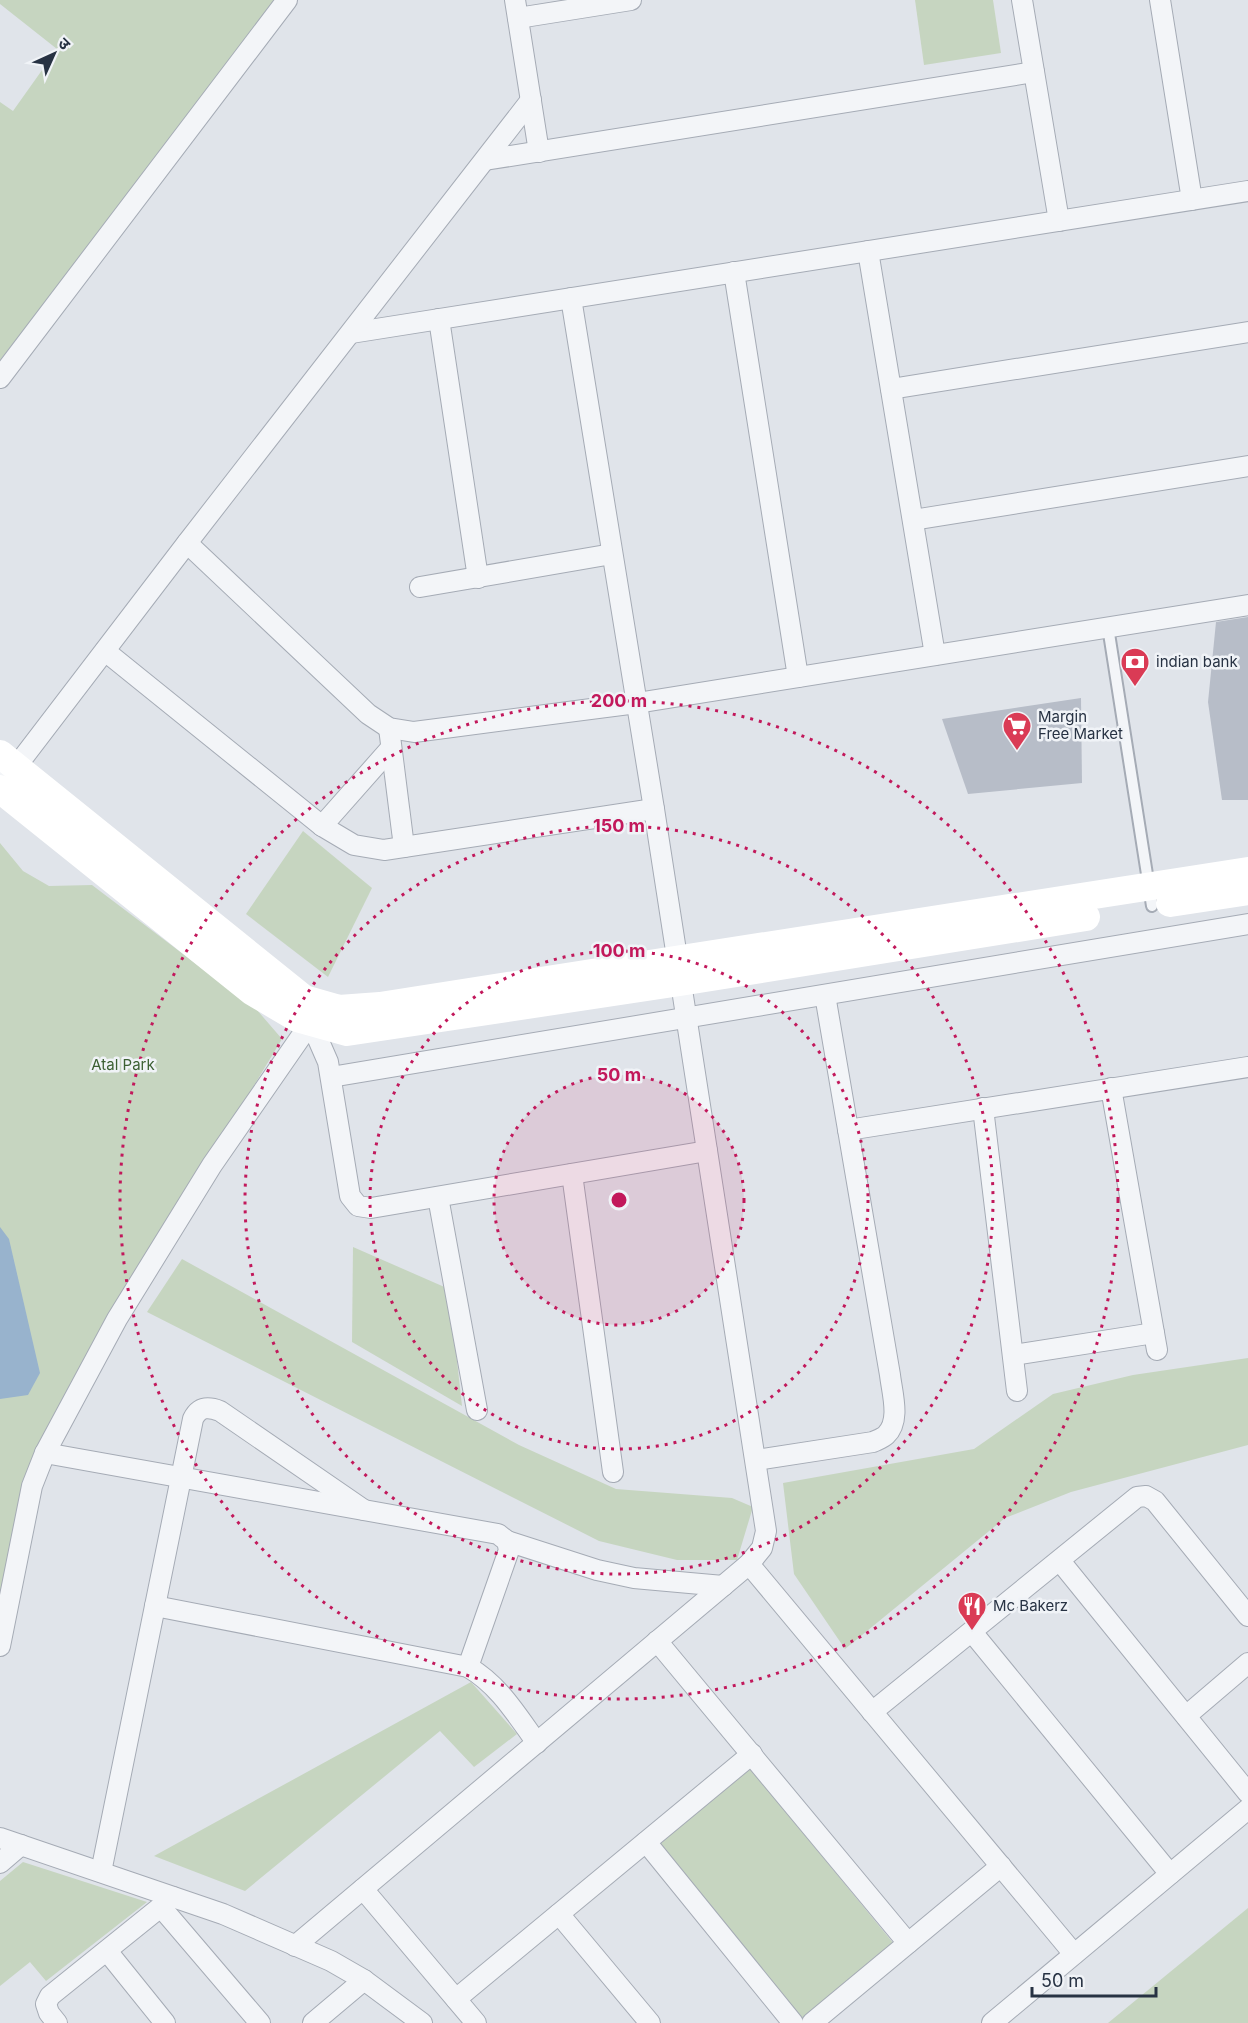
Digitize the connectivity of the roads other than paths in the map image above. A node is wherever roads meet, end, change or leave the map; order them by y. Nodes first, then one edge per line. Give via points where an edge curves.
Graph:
1 (287, 0) edge
2 (631, 0) edge
3 (1022, 0) edge
4 (1160, 0) edge
5 (517, 9) edge
6 (1034, 72) junction
7 (531, 100) junction
8 (539, 152) junction
9 (484, 160) junction
10 (1248, 191) edge
11 (1192, 200) junction
12 (1059, 221) junction
13 (868, 251) junction
14 (734, 272) junction
15 (570, 298) junction
16 (439, 319) junction
17 (1248, 332) edge
18 (351, 333) junction
19 (0, 378) edge
20 (891, 389) junction
21 (1248, 466) edge
22 (913, 520) junction
23 (187, 543) junction
24 (612, 554) junction
25 (478, 578) junction
26 (420, 587) dead end
27 (1248, 604) edge
28 (1108, 627) junction
29 (105, 651) junction
30 (935, 655) junction
31 (798, 677) junction
32 (637, 702) junction
33 (389, 728) junction
34 (391, 748) junction
35 (4, 775) edge
36 (654, 809) junction
37 (322, 826) junction
38 (404, 847) junction
39 (1248, 871) edge
40 (1248, 891) edge
41 (1151, 896) junction
42 (1248, 924) edge
43 (678, 971) junction
44 (825, 995) junction
45 (316, 1014) junction
46 (686, 1017) junction
47 (1248, 1068) edge
48 (331, 1077) junction
49 (1111, 1088) junction
50 (983, 1108) junction
51 (848, 1130) junction
52 (707, 1151) junction
53 (572, 1174) junction
54 (438, 1197) junction
55 (1013, 1355) junction
56 (1017, 1390) dead end
57 (477, 1410) dead end
58 (45, 1453) junction
59 (756, 1460) junction
60 (613, 1472) dead end
61 (182, 1478) junction
62 (363, 1510) junction
63 (507, 1541) junction
64 (1060, 1561) junction
65 (749, 1564) junction
66 (723, 1586) junction
67 (155, 1606) junction
68 (1248, 1616) edge
69 (972, 1632) junction
70 (657, 1641) junction
71 (0, 1646) edge
72 (1248, 1663) edge
73 (468, 1667) junction
74 (873, 1712) junction
75 (1186, 1716) junction
76 (537, 1743) junction
77 (752, 1754) junction
78 (1248, 1792) edge
79 (1248, 1809) edge
80 (0, 1838) edge
81 (646, 1842) junction
82 (21, 1845) junction
83 (0, 1863) edge
84 (1000, 1866) junction
85 (101, 1872) junction
86 (1170, 1874) junction
87 (363, 1889) junction
88 (167, 1902) junction
89 (559, 1914) junction
90 (908, 1943) junction
91 (295, 1946) junction
92 (107, 1951) junction
93 (1074, 1954) junction
94 (364, 1980) junction
95 (456, 1999) junction
96 (57, 2023) edge
97 (165, 2023) edge
98 (260, 2023) edge
99 (313, 2023) edge
100 (422, 2023) edge
101 (476, 2023) edge
102 (650, 2023) edge
103 (793, 2023) edge
104 (812, 2023) edge
105 (992, 2023) edge

1 - 19 street
2 - 5 street
3 - 6 street
4 - 11 street
5 - 7 street
6 - 8 street
6 - 12 street
7 - 8 street
7 - 9 street
8 - 9 street
9 - 18 street
10 - 11 street
11 - 12 street
12 - 13 street
13 - 14 street
13 - 20 street
14 - 15 street
14 - 31 street
15 - 16 street
15 - 24 street
16 - 18 street
16 - 25 street
17 - 20 street
18 - 23 street
20 - 22 street
21 - 22 street
22 - 30 street
23 - 29 street
23 - 33 street via 368,714
24 - 25 street
24 - 32 street
25 - 26 street
27 - 28 street
28 - 30 street
28 - 41 lane
29 - 35 street
29 - 37 street
30 - 31 street
31 - 32 street
32 - 33 street via 414,732
32 - 36 street
33 - 34 street
34 - 37 street
34 - 38 street
35 - 45 street via 304,999
36 - 38 street
36 - 43 street
37 - 38 street via 354,845 384,850
39 - 41 street
40 - 41 street
41 - 43 street
42 - 44 street
43 - 45 street
43 - 46 street
44 - 46 street
44 - 51 street
45 - 48 street
45 - 58 street via 212,1165 123,1309
46 - 48 street
46 - 52 street
47 - 49 street
48 - 54 street via 350,1196 358,1206 371,1208
49 - 50 street
49 - 55 street via 1155,1341
50 - 51 street
50 - 55 street
51 - 59 street via 890,1375 893,1423 886,1435 873,1442
52 - 53 street
52 - 59 street
53 - 54 street
53 - 60 street
54 - 57 street
55 - 56 street
58 - 61 street
58 - 71 street via 32,1486
59 - 65 street via 766,1531 762,1548
61 - 62 street
61 - 62 street via 193,1419 196,1412 211,1408
61 - 67 street
62 - 63 street via 498,1534
63 - 66 street via 634,1578
63 - 73 street via 509,1550
64 - 68 street via 1137,1497 1146,1496 1155,1501
64 - 69 street
64 - 75 street
65 - 66 street
65 - 74 street
66 - 70 street
67 - 73 street
67 - 85 street
69 - 74 street
69 - 86 street
70 - 76 street
70 - 77 street
72 - 75 street
73 - 76 street via 499,1691
74 - 84 street
75 - 78 street
76 - 87 street
77 - 81 street
77 - 90 street
79 - 86 street
80 - 82 street
81 - 89 street
81 - 103 street
82 - 83 street
82 - 85 street
84 - 90 street
84 - 93 street
85 - 88 street
86 - 93 street
87 - 91 street
87 - 95 street
88 - 91 street via 223,1914
88 - 92 street
88 - 98 street
89 - 95 street
89 - 102 street
90 - 104 street
91 - 94 street
92 - 96 street via 50,1996 46,2004
92 - 97 street
93 - 105 street
94 - 99 street
94 - 100 street
95 - 101 street

